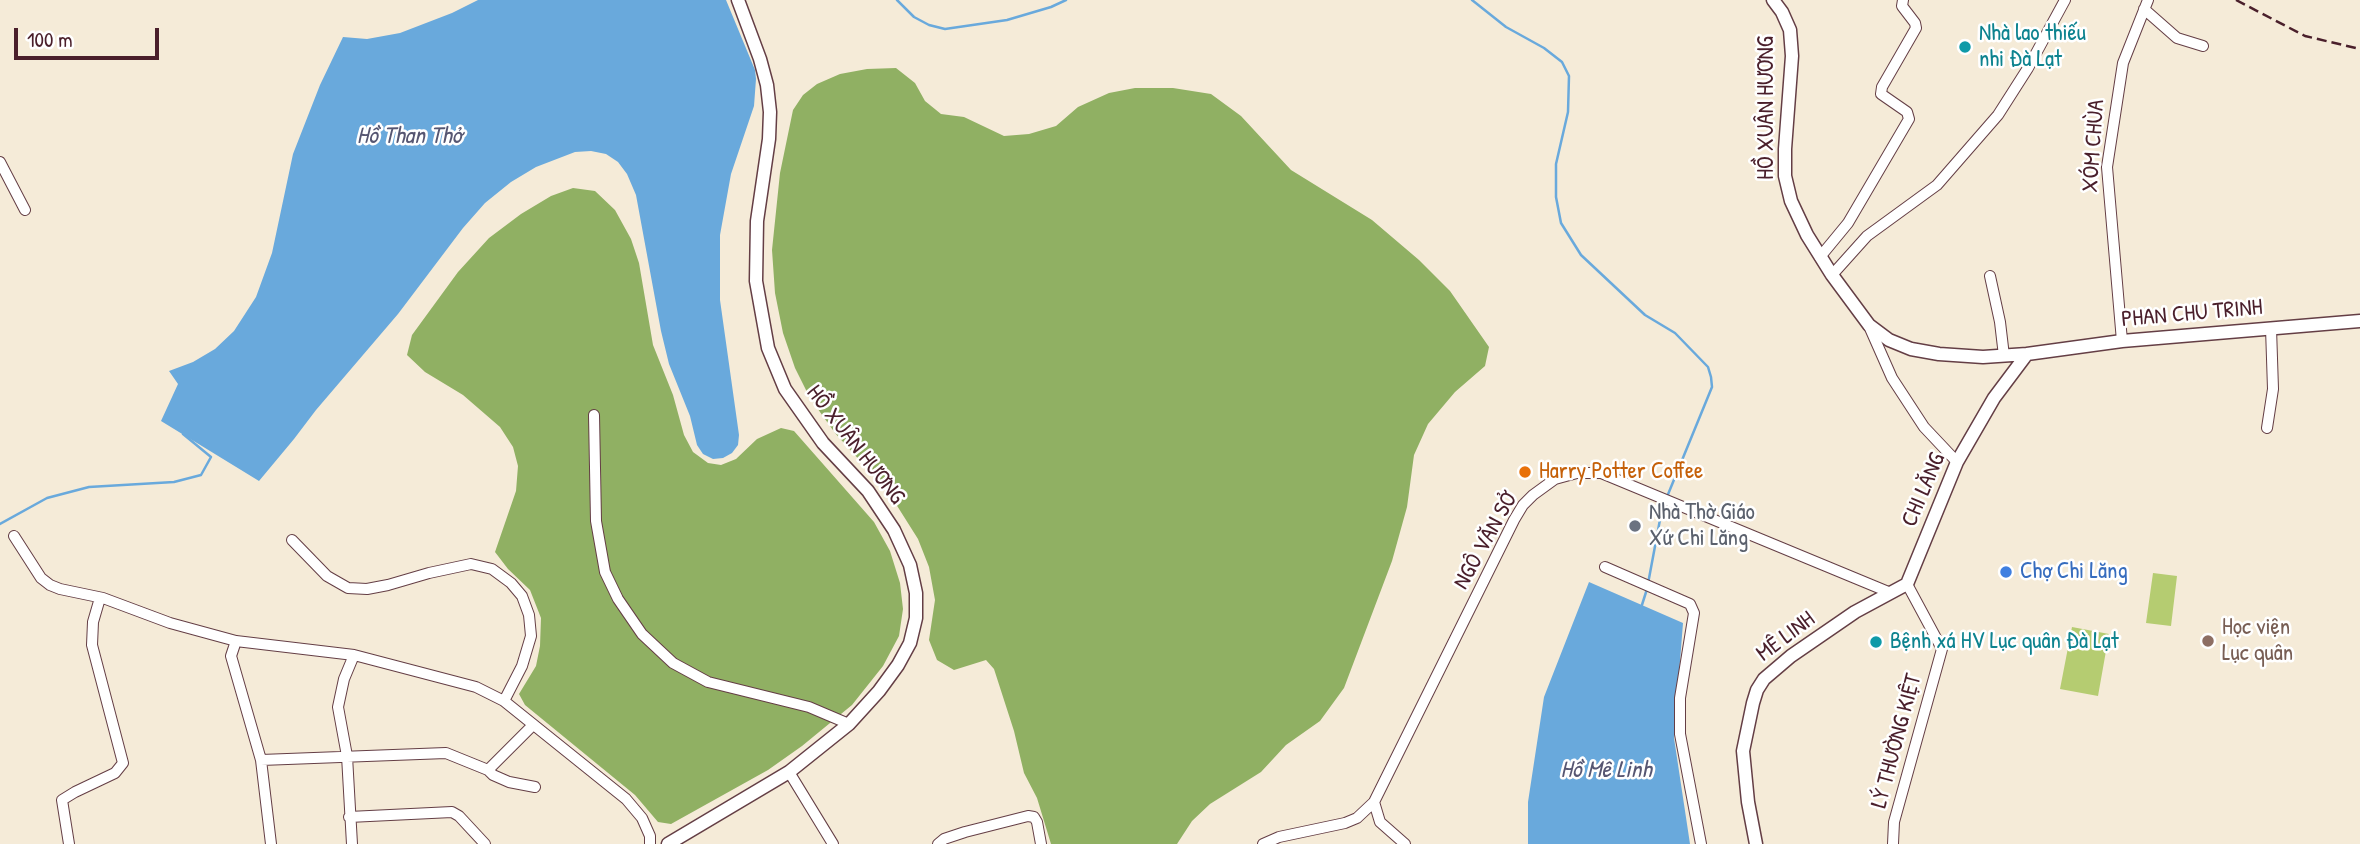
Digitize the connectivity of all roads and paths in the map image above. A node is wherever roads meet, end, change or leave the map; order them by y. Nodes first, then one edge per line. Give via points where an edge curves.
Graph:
1 (738, 0) edge
2 (1773, 0) edge
3 (1903, 0) edge
4 (2065, 0) edge
5 (2146, 4) edge
6 (2203, 46) dead end
7 (0, 162) edge
8 (25, 210) dead end
9 (1820, 257) junction
10 (1832, 275) junction
11 (1990, 276) dead end
12 (2360, 321) edge
13 (1869, 326) junction
14 (2271, 328) junction
15 (2122, 341) junction
16 (2028, 354) junction
17 (2004, 356) junction
18 (594, 415) dead end
19 (2267, 428) dead end
20 (1957, 462) junction
21 (14, 536) dead end
22 (292, 540) dead end
23 (1605, 568) dead end
24 (1907, 584) junction
25 (1891, 593) junction
26 (100, 598) junction
27 (236, 640) junction
28 (354, 655) junction
29 (504, 701) junction
30 (849, 724) junction
31 (533, 725) junction
32 (347, 756) junction
33 (261, 760) junction
34 (488, 770) junction
35 (789, 772) junction
36 (535, 787) dead end
37 (1374, 802) junction
38 (349, 817) junction
39 (69, 844) edge
40 (271, 844) edge
41 (352, 844) edge
42 (485, 844) edge
43 (650, 844) edge
44 (668, 844) edge
45 (832, 844) edge
46 (938, 844) edge
47 (1041, 844) edge
48 (1263, 844) edge
49 (1405, 844) edge
50 (1701, 844) edge
51 (1756, 844) edge
52 (1893, 844) edge

1 - 30 main road, HỒ XUÂN HƯƠNG via 760,59 771,112 757,221 756,281 768,348 793,400 894,530 910,565 916,593 910,643 879,691
2 - 9 main road, HỒ XUÂN HƯƠNG via 1790,30 1792,56 1785,176 1798,217
3 - 9 street via 1916,28 1881,94 1909,119 1848,223
4 - 10 street via 1998,116 1937,185 1867,236
5 - 6 street via 2178,38
5 - 15 street, XÓM CHÙA via 2118,83 2106,167
7 - 8 street
9 - 10 main road, HỒ XUÂN HƯƠNG
10 - 13 main road, HỒ XUÂN HƯƠNG
11 - 17 street
12 - 14 main road, PHAN CHU TRINH
13 - 17 main road, HỒ XUÂN HƯƠNG via 1911,349
13 - 20 street via 1904,397
14 - 15 main road, PHAN CHU TRINH
14 - 19 street via 2273,389
15 - 16 main road, PHAN CHU TRINH
16 - 17 main road, HỒ XUÂN HƯƠNG
16 - 20 main road, CHI LĂNG via 1994,398
18 - 30 street via 596,521 605,572 642,634 673,663 708,682 810,707
20 - 24 main road, CHI LĂNG
21 - 26 street via 50,585
22 - 29 street via 327,576 348,588 388,585 471,564 492,569 511,583 522,596 531,636
23 - 50 street via 1690,604 1694,613 1680,723
24 - 25 main road, MÊ LINH
24 - 52 street, LÝ THƯỜNG KIỆT via 1942,649
25 - 37 street, NGÔ VĂN SỞ via 1601,473 1555,479 1523,505
25 - 51 main road, MÊ LINH via 1791,656 1757,690 1743,751
26 - 27 street
26 - 39 street via 92,645 123,763 115,773 62,800
27 - 28 street
27 - 33 street via 231,656
28 - 29 street via 476,687
28 - 32 street via 338,707
29 - 31 street
30 - 35 main road, HỒ XUÂN HƯƠNG
31 - 34 street
31 - 43 street via 626,799 642,818
32 - 33 street
32 - 34 street via 446,753
32 - 38 street
33 - 40 street
34 - 36 street via 509,782
35 - 44 main road, HỒ XUÂN HƯƠNG
35 - 45 street
37 - 48 street, NGÔ VĂN SỞ via 1345,823
37 - 49 street via 1380,822
38 - 41 street
38 - 42 street via 452,812
46 - 47 street via 1028,816 1037,822

